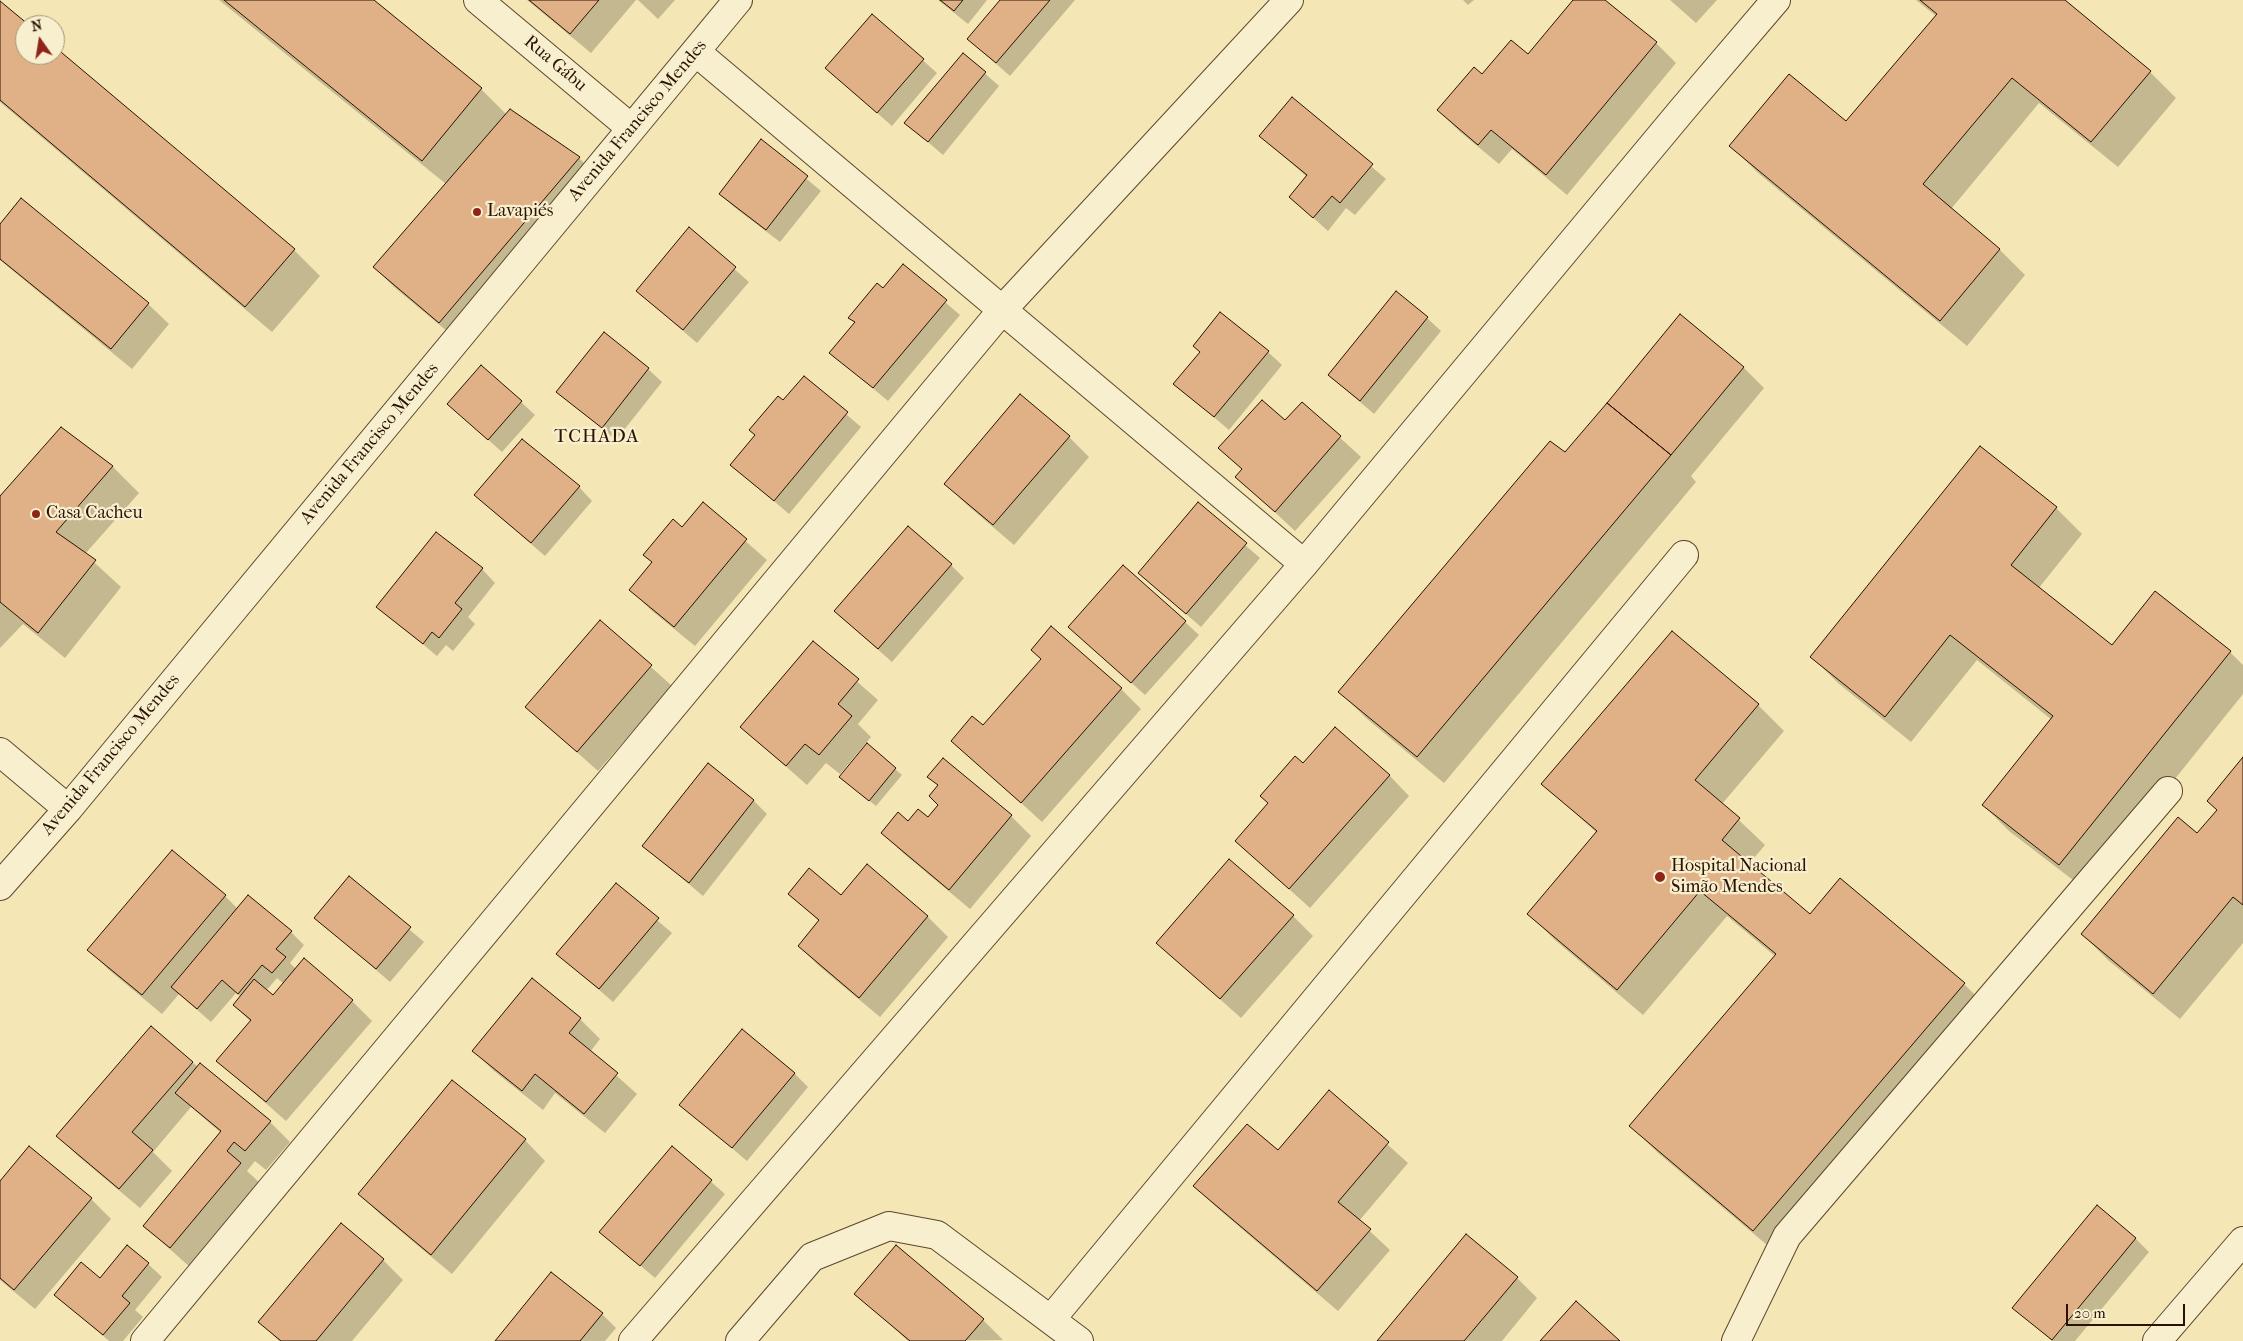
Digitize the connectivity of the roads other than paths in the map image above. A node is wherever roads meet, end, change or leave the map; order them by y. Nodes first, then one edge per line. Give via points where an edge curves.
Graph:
1 (478, 0) edge
2 (738, 0) edge
3 (1289, 0) edge
4 (1776, 0) edge
5 (696, 52) junction
6 (631, 128) junction
7 (1003, 309) junction
8 (1684, 555) dead end
9 (1304, 564) junction
10 (0, 752) edge
11 (2168, 791) dead end
12 (68, 809) junction
13 (0, 886) edge
14 (2243, 1241) edge
15 (1052, 1318) junction
16 (145, 1341) edge
17 (633, 1341) edge
18 (740, 1341) edge
19 (1079, 1341) edge
20 (1736, 1341) edge
21 (2157, 1341) edge

1 - 6 street, Rua Gábu
2 - 5 street, Avenida Francisco Mendes
3 - 7 street
4 - 9 street
5 - 6 street, Avenida Francisco Mendes
5 - 7 street
6 - 12 street, Avenida Francisco Mendes
7 - 9 street
7 - 16 street
8 - 15 street
9 - 17 street
10 - 12 street
11 - 20 street via 1787,1236
12 - 13 street, Avenida Francisco Mendes
14 - 21 street
15 - 18 street via 937,1235 889,1226 812,1257
15 - 19 street

